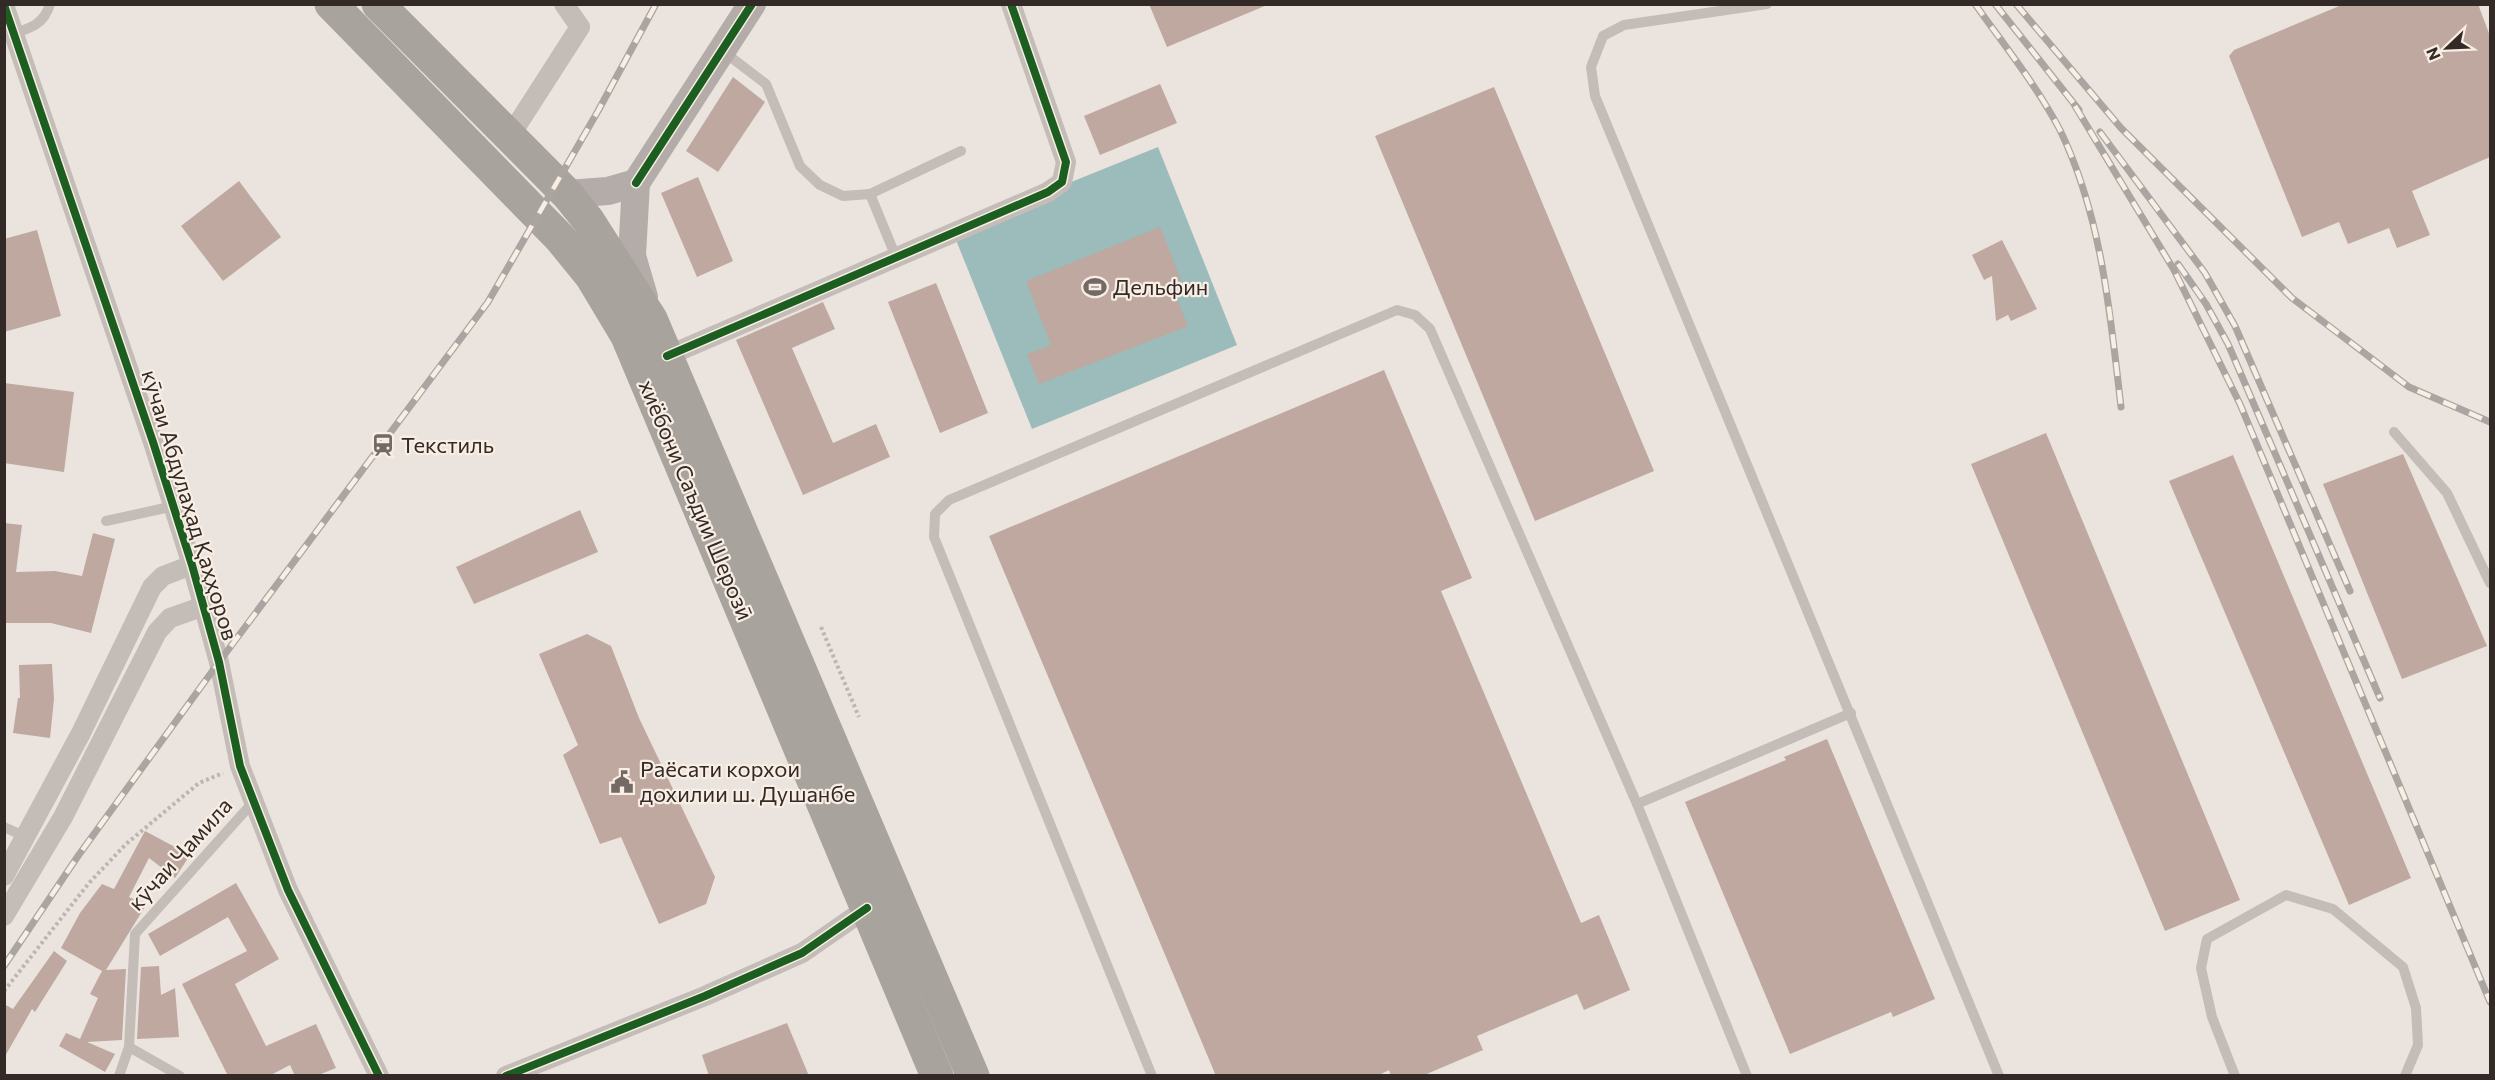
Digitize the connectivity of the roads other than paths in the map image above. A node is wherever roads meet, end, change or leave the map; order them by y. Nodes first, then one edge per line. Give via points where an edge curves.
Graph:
1 (50, 4) edge
2 (331, 4) edge
3 (378, 4) edge
4 (564, 4) edge
5 (752, 4) edge
6 (1011, 4) edge
7 (1767, 4) edge
8 (4, 5) edge
9 (10, 35) edge
10 (722, 51) junction
11 (510, 136) junction
12 (961, 151) dead end
13 (636, 183) junction
14 (567, 194) junction
15 (870, 194) junction
16 (897, 257) junction
17 (651, 319) junction
18 (667, 356) junction
19 (2394, 432) dead end
20 (174, 506) junction
21 (106, 521) dead end
22 (192, 565) junction
23 (2490, 583) edge
24 (204, 606) junction
25 (1851, 713) junction
26 (254, 801) junction
27 (1637, 804) junction
28 (4, 827) edge
29 (26, 837) junction
30 (4, 876) edge
31 (867, 908) junction
32 (4, 916) edge
33 (129, 1047) junction
34 (119, 1076) edge
35 (180, 1076) edge
36 (379, 1076) edge
37 (506, 1076) edge
38 (937, 1076) edge
39 (973, 1076) edge
40 (1152, 1076) edge
41 (1747, 1076) edge
42 (1999, 1076) edge
43 (2235, 1076) edge
44 (2405, 1076) edge

1 - 9 lane via 40,24
2 - 31 highway, хиёбони Саъдии Шерозӣ via 540,216 604,294 627,336
3 - 11 highway, хиёбони Саъдии Шерозӣ
4 - 11 street via 580,27
5 - 10 street
6 - 16 street via 1066,162 1062,182 1048,192
7 - 25 lane via 1624,25 1603,36 1591,67 1595,96
8 - 9 street, кӯчаи Абдулаҳад Қаҳҳоров
9 - 20 street, кӯчаи Абдулаҳад Қаҳҳоров
10 - 13 street
10 - 15 lane via 766,84 800,166 820,185 843,196
11 - 14 highway, хиёбони Саъдии Шерозӣ
12 - 15 lane
13 - 14 street via 608,191
13 - 17 street via 632,256
14 - 17 highway, хиёбони Саъдии Шерозӣ
15 - 16 lane
16 - 18 street
17 - 18 highway, хиёбони Саъдии Шерозӣ
18 - 39 highway, хиёбони Саъдии Шерозӣ
19 - 23 lane via 2447,493
20 - 21 lane
20 - 22 street, кӯчаи Абдулаҳад Қаҳҳоров
22 - 24 street, кӯчаи Абдулаҳад Қаҳҳоров
22 - 29 street via 163,576 152,587
24 - 26 street, кӯчаи Абдулаҳад Қаҳҳоров via 240,766
24 - 32 street via 170,618 157,632 63,817
25 - 27 lane
25 - 42 lane
26 - 33 lane, кӯчаи Ҷамила via 135,934
26 - 36 street, кӯчаи Абдулаҳад Қаҳҳоров via 288,890
27 - 40 lane via 1430,330 1415,315 1397,310 949,500 935,514 934,537
27 - 41 lane
28 - 29 lane
29 - 30 street
31 - 37 street via 802,953
31 - 38 highway, хиёбони Саъдии Шерозӣ
33 - 34 lane, кӯчаи Ҷамила
33 - 35 lane
43 - 44 lane via 2212,1017 2201,968 2207,939 2286,896 2333,909 2403,967 2416,1008 2418,1045

